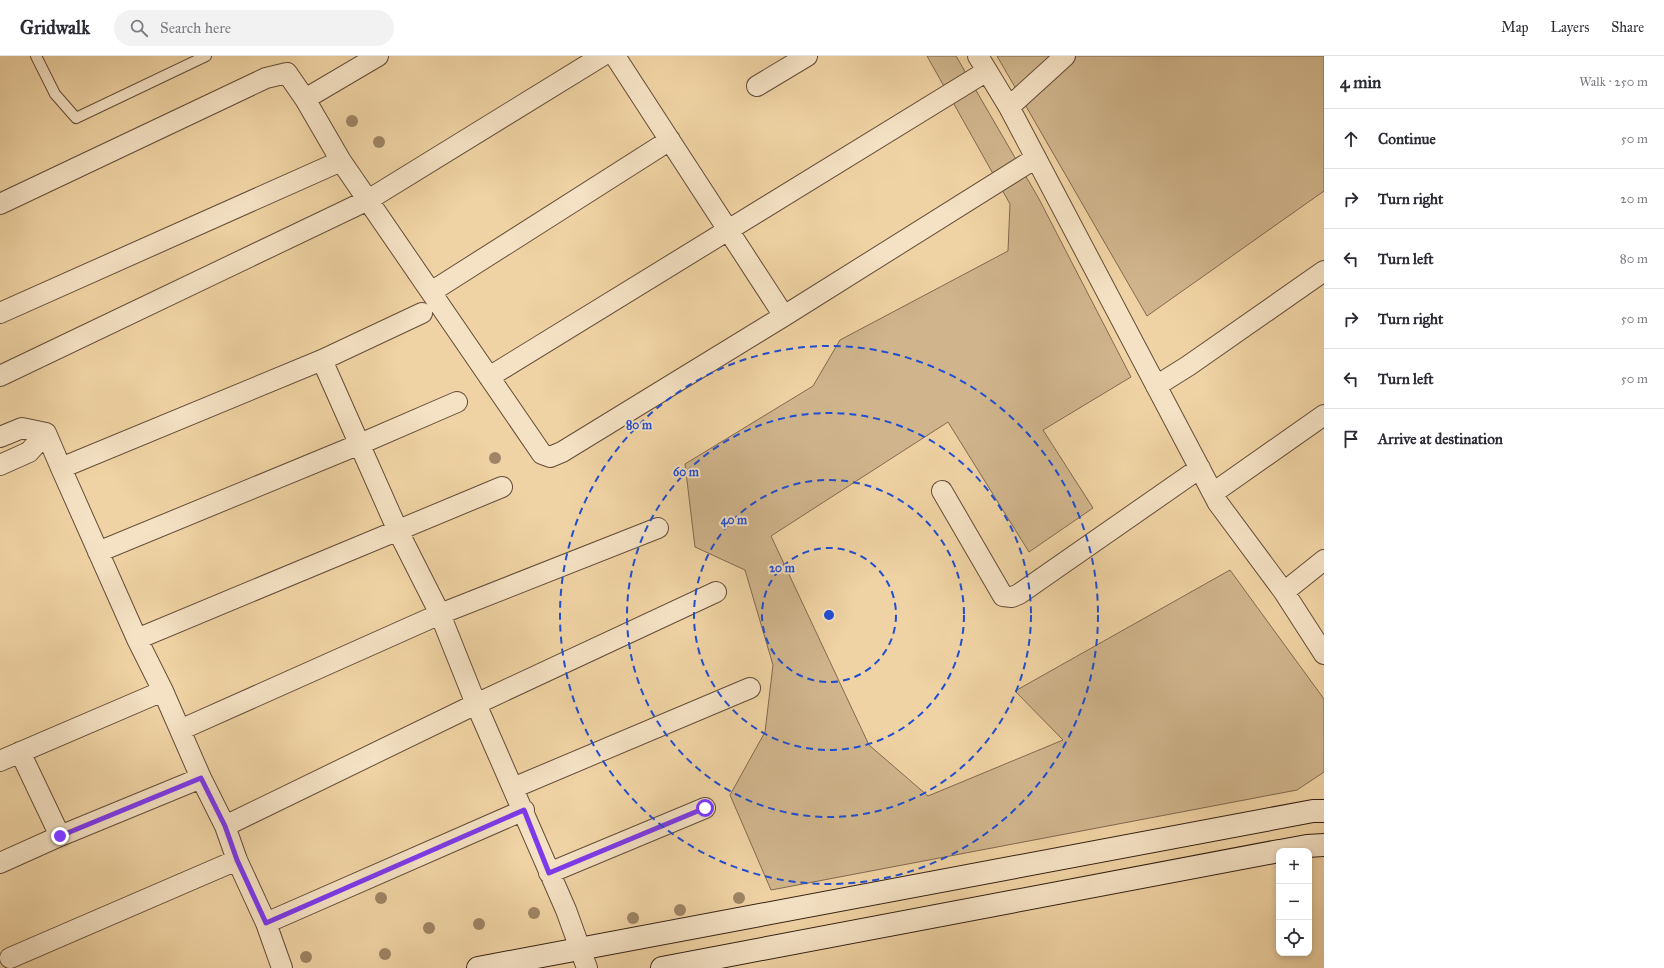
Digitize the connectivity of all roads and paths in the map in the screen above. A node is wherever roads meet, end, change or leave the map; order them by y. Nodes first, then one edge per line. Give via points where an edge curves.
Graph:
1 (36, 56) edge
2 (206, 56) edge
3 (378, 56) edge
4 (602, 56) edge
5 (615, 56) edge
6 (807, 56) edge
7 (1065, 56) edge
8 (983, 64) edge
9 (757, 86) dead end
10 (305, 99) junction
11 (1009, 107) junction
12 (670, 140) junction
13 (1036, 158) junction
14 (341, 161) junction
15 (368, 200) junction
16 (0, 204) edge
17 (728, 232) junction
18 (1324, 271) edge
19 (430, 292) junction
20 (0, 313) edge
21 (422, 313) dead end
22 (784, 316) junction
23 (322, 360) junction
24 (0, 376) edge
25 (489, 377) junction
26 (1156, 386) junction
27 (457, 402) dead end
28 (1324, 415) edge
29 (46, 433) junction
30 (0, 437) edge
31 (360, 444) junction
32 (0, 465) edge
33 (61, 468) junction
34 (1200, 468) junction
35 (502, 487) dead end
36 (942, 491) dead end
37 (1213, 493) junction
38 (658, 528) dead end
39 (398, 530) junction
40 (98, 552) junction
41 (1324, 560) edge
42 (716, 592) dead end
43 (1284, 592) junction
44 (440, 614) junction
45 (137, 639) junction
46 (1324, 654) edge
47 (750, 688) dead end
48 (163, 691) junction
49 (476, 704) junction
50 (180, 730) junction
51 (20, 752) junction
52 (0, 761) edge
53 (201, 778) junction
54 (513, 788) junction
55 (705, 808) dead end
56 (524, 810) junction
57 (1324, 811) edge
58 (225, 826) junction
59 (60, 836) junction
60 (1324, 845) edge
61 (1296, 848) edge
62 (1276, 852) edge
63 (237, 860) junction
64 (0, 863) edge
65 (549, 873) junction
66 (266, 923) junction
67 (580, 948) junction
68 (10, 958) dead end
69 (282, 968) edge
70 (478, 968) edge
71 (586, 968) edge
72 (662, 968) edge

1 - 2 lane via 55,94 76,118
3 - 10 street
4 - 15 street
5 - 12 street
6 - 9 street
7 - 11 street
8 - 11 street
8 - 17 street
10 - 14 street
10 - 16 street via 287,72 266,78
11 - 13 street
12 - 17 street
12 - 19 street
13 - 22 street
13 - 26 street
14 - 15 street
14 - 20 street
15 - 19 street
15 - 24 street
17 - 22 street
17 - 25 street
18 - 26 street
19 - 25 street
21 - 23 street
22 - 25 street via 550,457 542,454
23 - 31 street
23 - 33 street
26 - 34 street
27 - 31 street
28 - 37 street
29 - 30 street via 22,428
29 - 32 street via 29,452
29 - 33 street
31 - 39 street
31 - 40 street
33 - 40 street
34 - 36 street via 1012,597 1003,596
34 - 37 street
35 - 39 street
37 - 43 street
38 - 44 street
39 - 44 street
39 - 45 street
40 - 45 street
41 - 43 street
42 - 49 street
43 - 46 street
44 - 49 street
44 - 50 street
45 - 48 street
47 - 54 street
48 - 50 street
48 - 51 street
49 - 54 street
49 - 58 street
50 - 53 street
51 - 52 street
51 - 59 street
53 - 58 street
53 - 59 street
54 - 56 street
55 - 65 street
56 - 65 street
56 - 66 street
57 - 67 street
58 - 63 street
59 - 64 street
60 - 61 street
62 - 72 street
63 - 66 street
63 - 68 street
65 - 67 street
66 - 69 street
67 - 70 street
67 - 71 street

